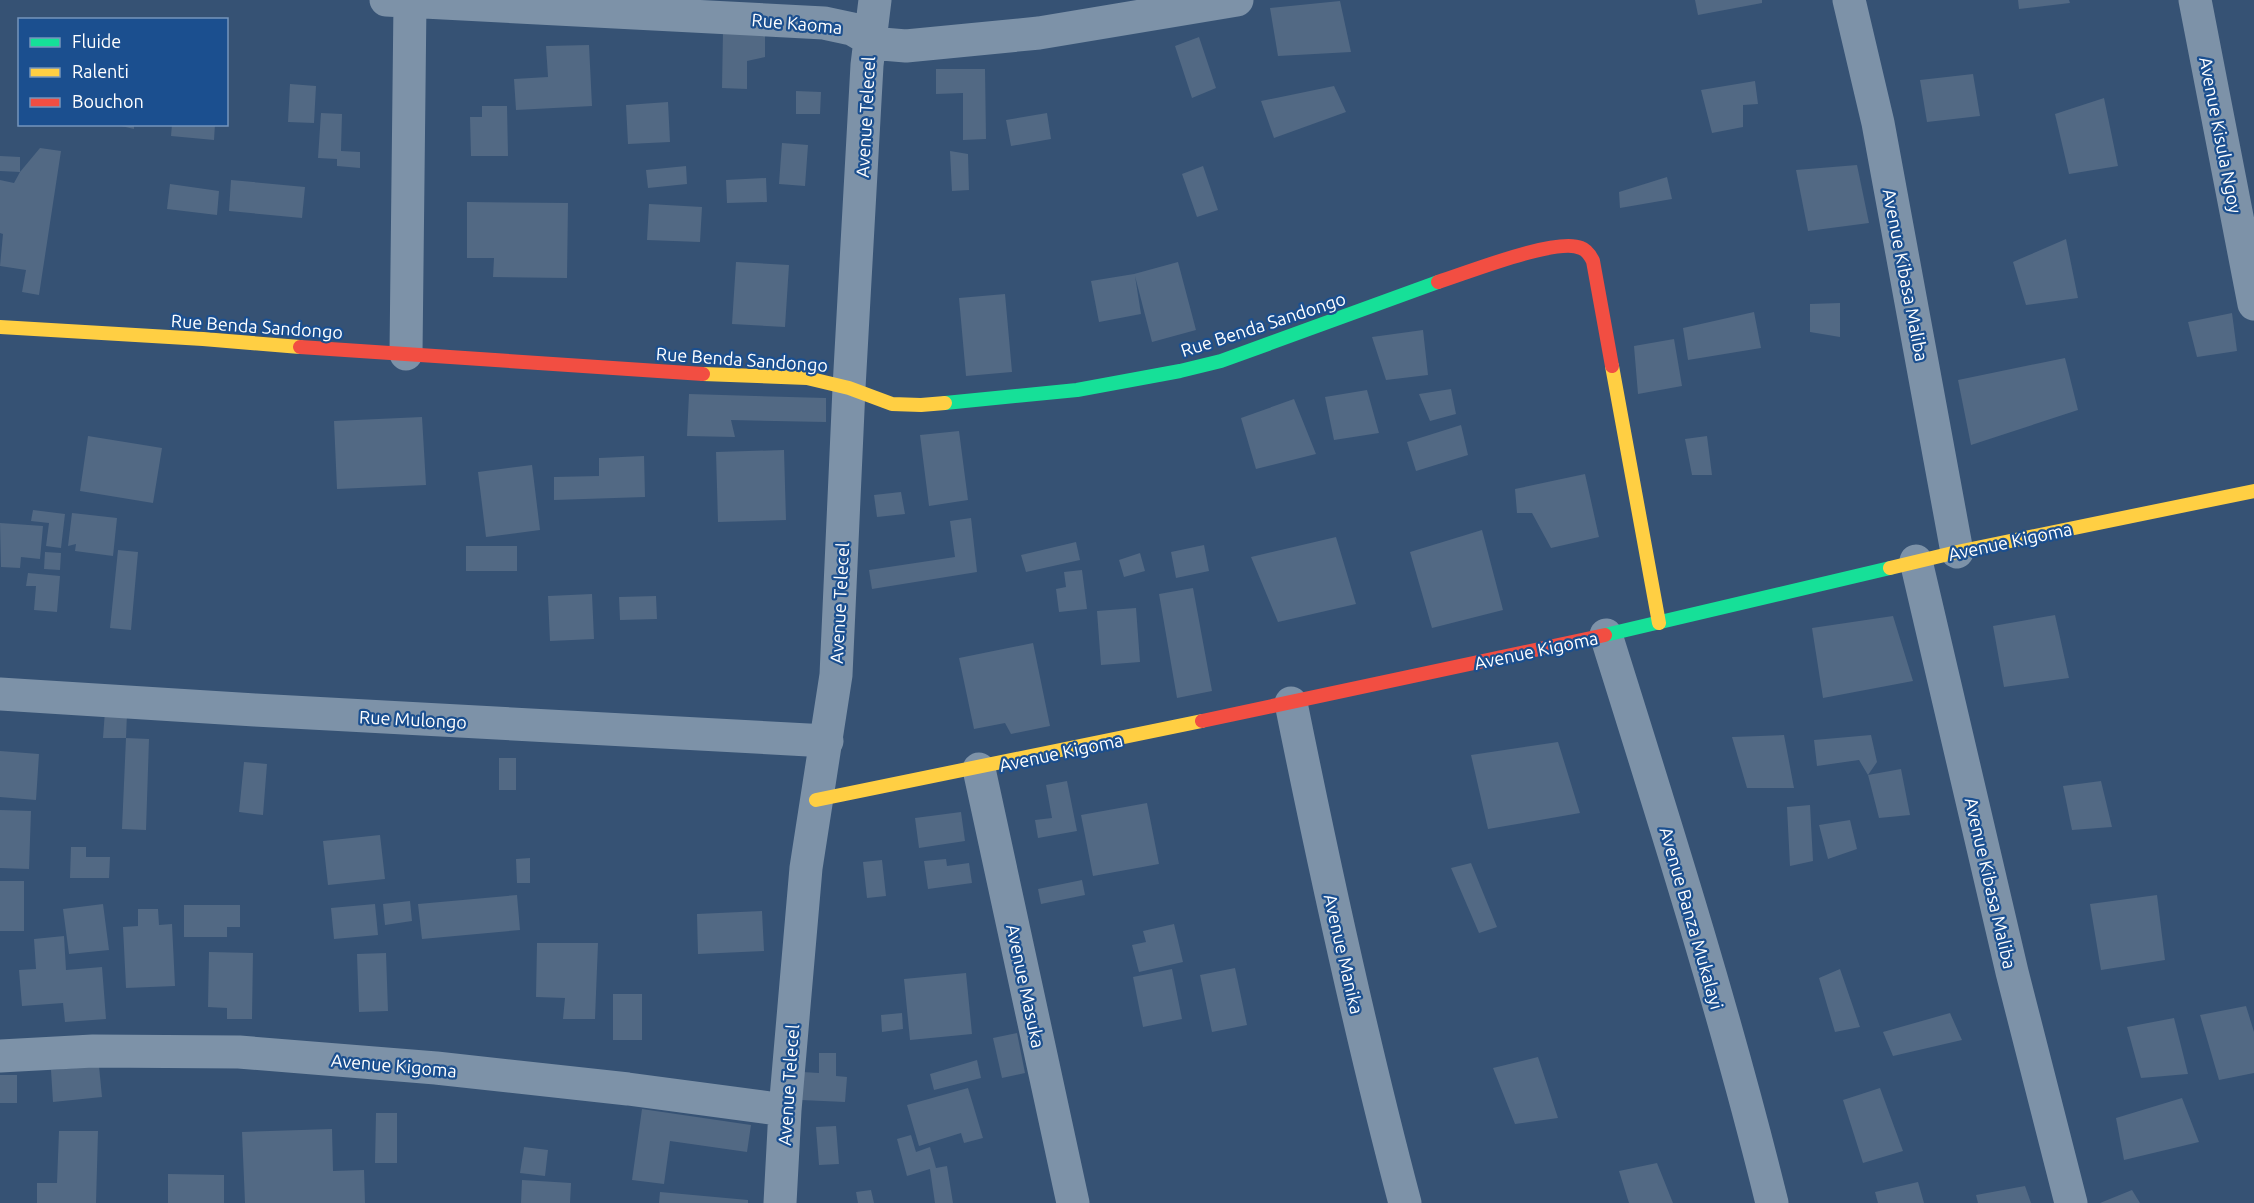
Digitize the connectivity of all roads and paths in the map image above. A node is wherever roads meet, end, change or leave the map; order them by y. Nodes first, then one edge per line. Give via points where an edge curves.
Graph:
1 (874, 0) edge
2 (1237, 0) edge
3 (1849, 0) edge
4 (2195, 0) edge
5 (398, 1) edge
6 (869, 39) junction
7 (2254, 304) edge
8 (0, 327) edge
9 (406, 354) junction
10 (849, 388) junction
11 (2254, 491) edge
12 (1957, 552) junction
13 (1916, 561) junction
14 (1659, 623) junction
15 (1606, 635) junction
16 (0, 694) edge
17 (1291, 703) junction
18 (827, 741) junction
19 (979, 769) junction
20 (816, 800) junction
21 (0, 1056) edge
22 (785, 1110) junction
23 (780, 1203) edge
24 (1073, 1203) edge
25 (1405, 1203) edge
26 (1772, 1203) edge
27 (2071, 1203) edge

1 - 6 street, Avenue Telecel
2 - 6 street, Rue Kaoma via 992,39 906,46
3 - 12 street, Avenue Kibasa Maliba via 1878,123
4 - 7 street, Avenue Kisula Ngoy
5 - 6 street, Rue Kaoma via 824,23 852,28
5 - 9 street
6 - 10 street, Avenue Telecel
8 - 9 street, Rue Benda Sandongo
9 - 10 street, Rue Benda Sandongo via 807,378
10 - 14 street, Rue Benda Sandongo via 905,405 1077,390 1180,371 1221,361 1535,250 1575,246 1588,252 1593,261
10 - 18 street, Avenue Telecel via 836,675
11 - 12 street, Avenue Kigoma
12 - 13 street, Avenue Kigoma
13 - 14 street, Avenue Kigoma
13 - 27 street, Avenue Kibasa Maliba via 2012,972
14 - 15 street, Avenue Kigoma
15 - 17 street, Avenue Kigoma
15 - 26 street, Avenue Banza Mukalayi via 1659,805
16 - 18 street, Rue Mulongo
17 - 19 street, Avenue Kigoma
17 - 25 street, Avenue Manika via 1371,1075
18 - 20 street, Avenue Telecel
19 - 20 street, Avenue Kigoma
19 - 24 street, Avenue Masuka
20 - 22 street, Avenue Telecel via 806,868
21 - 22 street, Avenue Kigoma via 104,1050 250,1053 435,1068
22 - 23 street, Avenue Telecel

